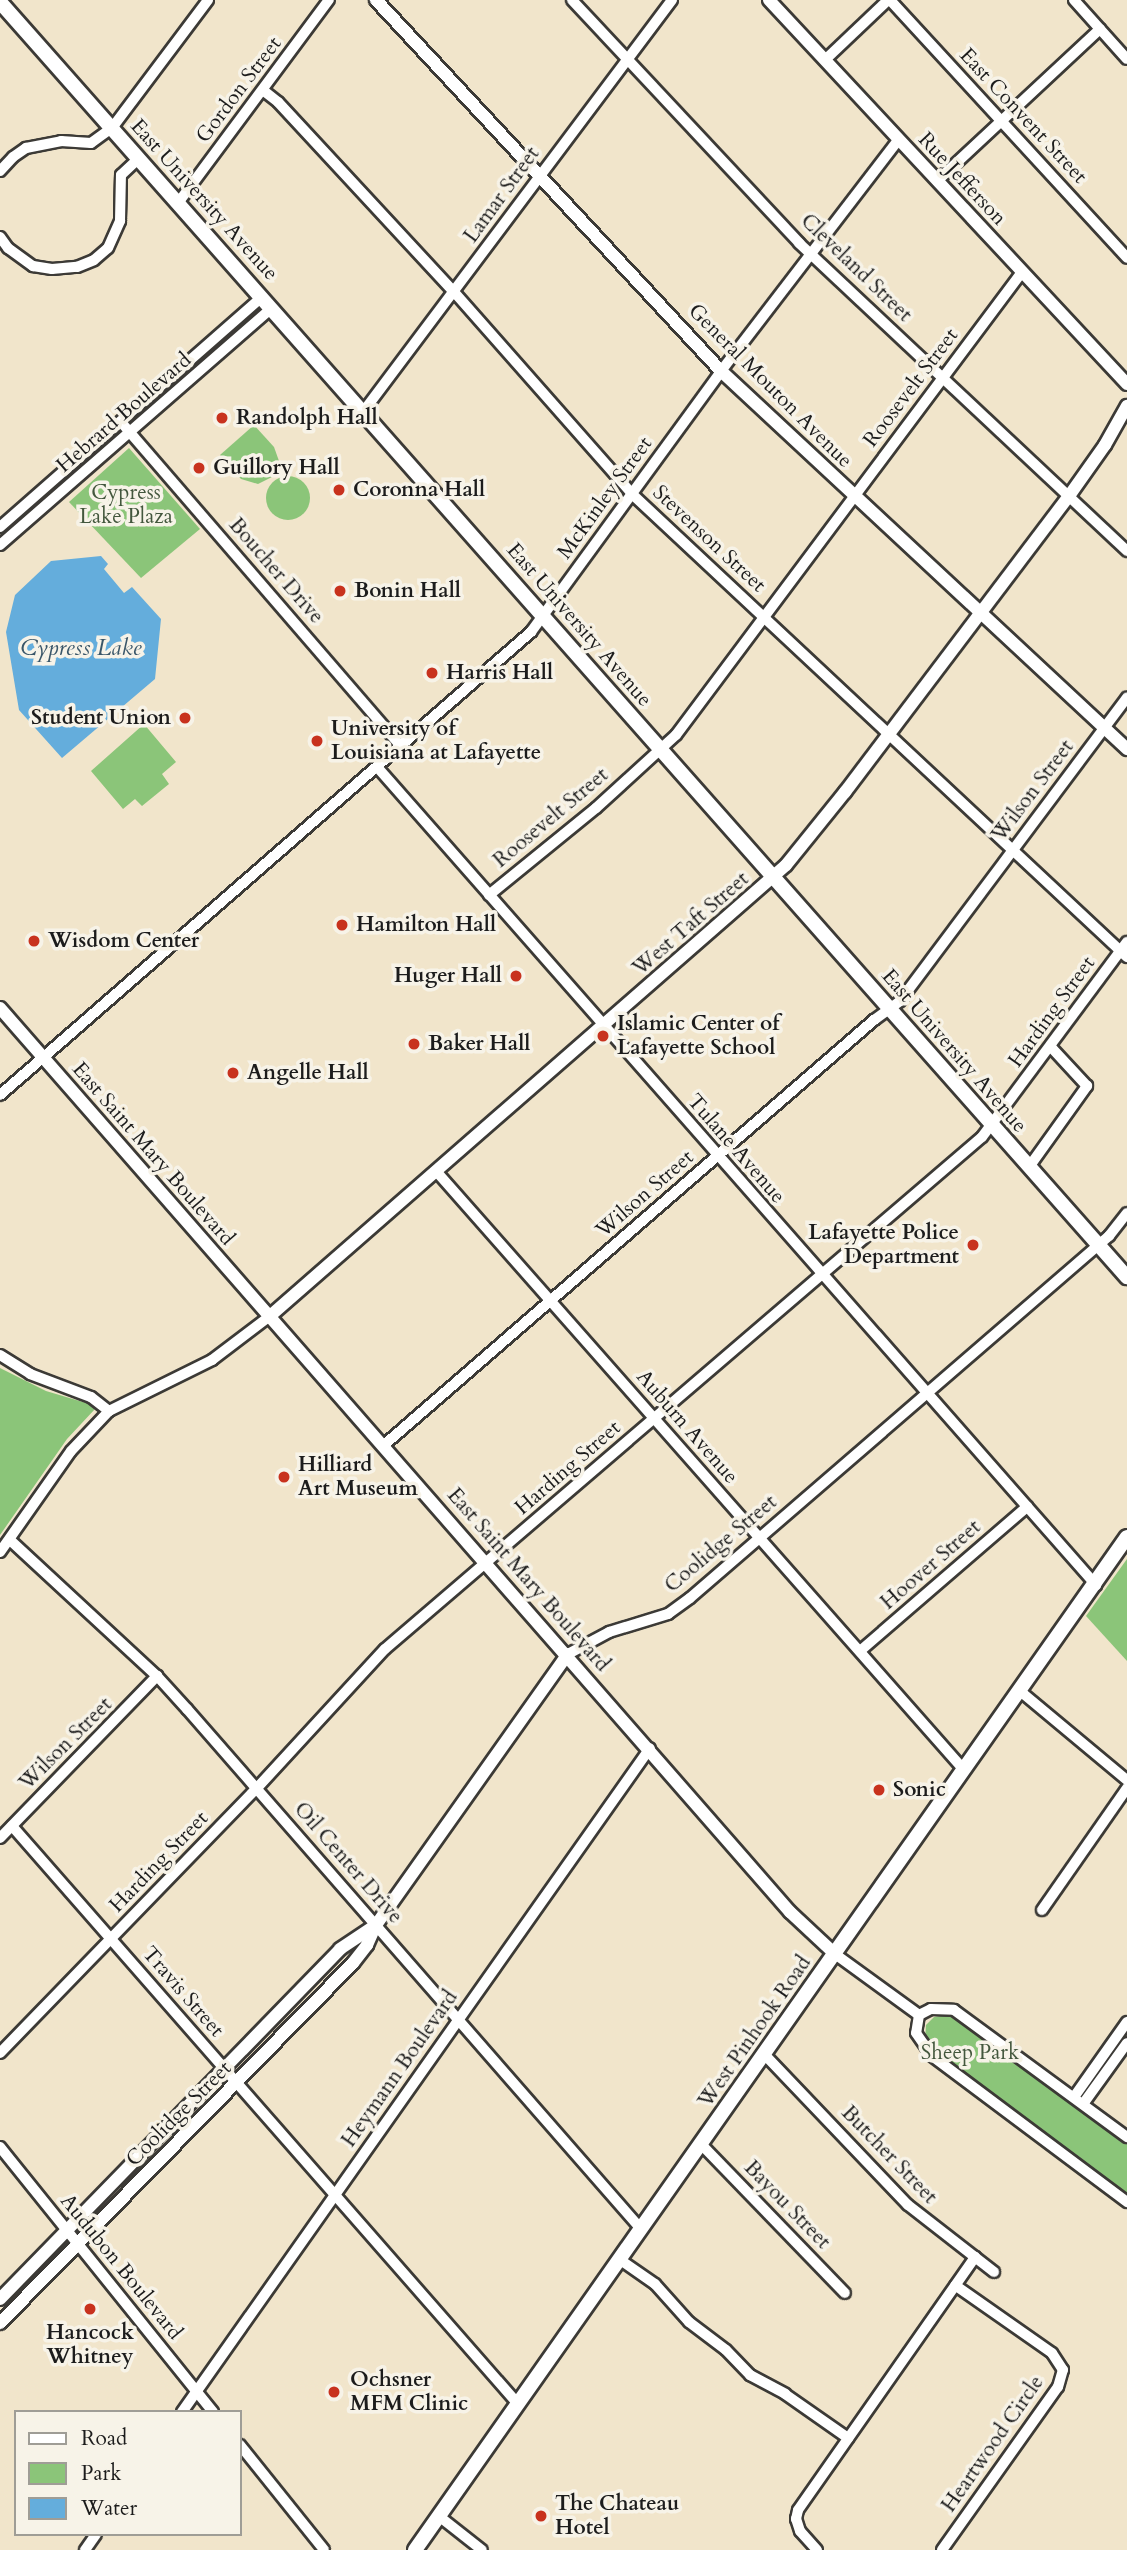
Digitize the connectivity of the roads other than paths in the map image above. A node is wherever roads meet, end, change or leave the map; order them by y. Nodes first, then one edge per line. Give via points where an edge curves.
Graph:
1 (208, 0) edge
2 (330, 0) edge
3 (376, 0) edge
4 (572, 0) edge
5 (672, 0) edge
6 (769, 0) edge
7 (889, 0) edge
8 (1074, 0) edge
9 (0, 2) edge
10 (1100, 29) junction
11 (1127, 59) edge
12 (628, 60) junction
13 (825, 60) junction
14 (264, 90) junction
15 (1002, 122) junction
16 (112, 128) junction
17 (899, 139) junction
18 (139, 158) junction
19 (0, 172) edge
20 (539, 176) junction
21 (937, 181) junction
22 (178, 203) junction
23 (0, 237) edge
24 (810, 252) junction
25 (1127, 258) edge
26 (1022, 272) junction
27 (455, 293) junction
28 (267, 303) junction
29 (203, 349) junction
30 (213, 361) junction
31 (721, 371) junction
32 (944, 378) junction
33 (1127, 384) edge
34 (1127, 406) edge
35 (363, 412) junction
36 (121, 422) junction
37 (131, 433) junction
38 (632, 494) junction
39 (854, 495) junction
40 (1069, 496) junction
41 (0, 527) edge
42 (0, 545) edge
43 (1127, 551) edge
44 (980, 612) junction
45 (542, 615) junction
46 (764, 618) junction
47 (1127, 698) edge
48 (1105, 728) junction
49 (889, 734) junction
50 (402, 747) junction
51 (1127, 749) edge
52 (661, 750) junction
53 (378, 768) junction
54 (1013, 851) junction
55 (774, 877) junction
56 (489, 895) junction
57 (1125, 950) edge
58 (0, 1008) edge
59 (889, 1009) junction
60 (604, 1027) junction
61 (1050, 1046) junction
62 (43, 1058) junction
63 (0, 1095) edge
64 (992, 1125) junction
65 (717, 1157) junction
66 (1029, 1167) junction
67 (436, 1171) junction
68 (1127, 1213) edge
69 (1098, 1245) junction
70 (822, 1275) junction
71 (1127, 1277) edge
72 (551, 1302) junction
73 (271, 1316) junction
74 (0, 1355) edge
75 (927, 1392) junction
76 (109, 1411) junction
77 (655, 1419) junction
78 (384, 1445) junction
79 (1027, 1507) junction
80 (1127, 1536) edge
81 (759, 1538) junction
82 (10, 1540) junction
83 (0, 1552) edge
84 (488, 1563) junction
85 (1096, 1585) junction
86 (860, 1651) junction
87 (568, 1654) junction
88 (158, 1676) junction
89 (1020, 1691) junction
90 (650, 1748) junction
91 (964, 1770) junction
92 (1127, 1780) edge
93 (257, 1788) junction
94 (1127, 1788) edge
95 (12, 1826) junction
96 (0, 1838) edge
97 (1042, 1910) dead end
98 (376, 1925) junction
99 (111, 1939) junction
100 (835, 1954) junction
101 (919, 2015) junction
102 (459, 2018) junction
103 (1127, 2022) edge
104 (1127, 2043) edge
105 (0, 2053) edge
106 (765, 2055) junction
107 (224, 2068) junction
108 (237, 2083) junction
109 (1078, 2101) junction
110 (1127, 2137) edge
111 (701, 2144) junction
112 (0, 2147) edge
113 (336, 2193) junction
114 (1127, 2202) edge
115 (642, 2228) junction
116 (66, 2230) junction
117 (77, 2244) junction
118 (975, 2257) junction
119 (619, 2259) junction
120 (994, 2272) dead end
121 (955, 2285) junction
122 (845, 2293) dead end
123 (0, 2299) edge
124 (0, 2323) edge
125 (196, 2391) junction
126 (518, 2404) junction
127 (183, 2410) edge
128 (211, 2410) edge
129 (848, 2438) junction
130 (242, 2448) edge
131 (440, 2517) junction
132 (324, 2550) edge
133 (415, 2550) edge
134 (482, 2550) edge
135 (817, 2550) edge
136 (943, 2550) edge

1 - 16 street
2 - 14 street, Gordon Street
3 - 20 street, General Mouton Avenue
4 - 12 street, Cleveland Street
5 - 12 street, Lamar Street
6 - 13 street, Rue Jefferson
7 - 13 street
7 - 15 street, East Convent Street
8 - 10 street
9 - 16 main road, East University Avenue
10 - 11 street
10 - 15 street
12 - 20 street, Lamar Street
12 - 24 street, Cleveland Street
13 - 17 street, Rue Jefferson
14 - 22 street, Gordon Street
14 - 27 street, Stevenson Street
15 - 21 street
15 - 25 street, East Convent Street
16 - 18 main road, East University Avenue
16 - 19 street via 90,143 61,141 26,148
17 - 21 street, Rue Jefferson
17 - 24 street, McKinley Street
18 - 22 main road, East University Avenue
18 - 23 street via 121,175 120,221 108,248 94,260 77,267 33,266
20 - 27 street, Lamar Street
20 - 31 street, General Mouton Avenue
21 - 26 street, Rue Jefferson
22 - 28 main road, East University Avenue
24 - 31 street, McKinley Street
24 - 32 street, Cleveland Street
26 - 32 street, Roosevelt Street
26 - 33 street, Rue Jefferson
27 - 35 street, Lamar Street
27 - 38 street, Stevenson Street
28 - 29 street, Hebrard Boulevard
28 - 30 street, Hebrard Boulevard
28 - 35 main road, East University Avenue
29 - 30 street
29 - 36 street, Hebrard Boulevard
30 - 37 street, Hebrard Boulevard
31 - 38 street, McKinley Street
31 - 39 street, General Mouton Avenue
32 - 39 street, Roosevelt Street
32 - 40 street, Cleveland Street
34 - 40 street, West Taft Street
35 - 45 main road, East University Avenue
36 - 37 street, Boucher Drive
36 - 41 street, Hebrard Boulevard
37 - 42 street, Hebrard Boulevard
37 - 50 street, Boucher Drive
38 - 45 street, McKinley Street
38 - 46 street, Stevenson Street
39 - 44 street, General Mouton Avenue
39 - 46 street, Roosevelt Street
40 - 43 street, Cleveland Street
40 - 44 street, West Taft Street
44 - 48 street, General Mouton Avenue
44 - 49 street, West Taft Street
45 - 50 street, McKinley Street via 531,632
45 - 52 main road, East University Avenue
46 - 49 street, Stevenson Street
46 - 52 street, Roosevelt Street
47 - 48 street, Wilson Street
48 - 51 street, General Mouton Avenue
48 - 54 street, Wilson Street
49 - 54 street, Stevenson Street
49 - 55 street, West Taft Street
50 - 53 street, McKinley Street
52 - 55 main road, East University Avenue
52 - 56 street, Roosevelt Street
53 - 56 street, Tulane Avenue
53 - 62 street, McKinley Street
54 - 57 street, Stevenson Street
54 - 59 street, Wilson Street via 905,996
55 - 59 main road, East University Avenue
55 - 60 street, West Taft Street
56 - 60 street, Tulane Avenue
57 - 61 street, Harding Street
58 - 62 street, East Saint Mary Boulevard
59 - 64 main road, East University Avenue
59 - 65 street, Wilson Street
60 - 65 street, Tulane Avenue
60 - 67 street, West Taft Street
61 - 64 street, Harding Street
61 - 66 street via 1087,1086
62 - 63 street, McKinley Street
62 - 73 street, East Saint Mary Boulevard
64 - 66 main road, East University Avenue
64 - 70 street, Harding Street
65 - 70 street, Tulane Avenue
65 - 72 street, Wilson Street
66 - 69 main road, East University Avenue
67 - 72 street, Auburn Avenue
67 - 73 street, West Taft Street
68 - 69 street, Coolidge Street
69 - 71 main road, East University Avenue
69 - 75 street, Coolidge Street
70 - 75 street, Tulane Avenue
70 - 77 street, Harding Street
72 - 77 street, Auburn Avenue
72 - 78 street, Wilson Street
73 - 76 street via 212,1360
73 - 78 street, East Saint Mary Boulevard
74 - 76 street via 30,1374 100,1402
75 - 79 street, Tulane Avenue
75 - 81 street, Coolidge Street
76 - 82 street via 71,1451
77 - 81 street, Auburn Avenue
77 - 84 street, Harding Street
78 - 84 street, East Saint Mary Boulevard
79 - 85 street, Tulane Avenue
79 - 86 street, Hoover Street
80 - 85 main road, West Pinhook Road
81 - 86 street, Auburn Avenue
81 - 87 street, Coolidge Street via 667,1614 609,1632
82 - 83 street
82 - 88 street, Oil Center Drive
84 - 87 street, East Saint Mary Boulevard
84 - 93 street, Harding Street via 367,1666
85 - 89 main road, West Pinhook Road
86 - 91 street, Auburn Avenue
87 - 90 street, East Saint Mary Boulevard
87 - 98 street, Coolidge Street
88 - 93 street, Oil Center Drive
88 - 95 street, Wilson Street
89 - 91 main road, West Pinhook Road
89 - 92 street
90 - 100 street, East Saint Mary Boulevard via 790,1912
90 - 102 street, Heymann Boulevard
91 - 100 main road, West Pinhook Road
93 - 98 street, Oil Center Drive
93 - 99 street, Harding Street
94 - 97 street
95 - 96 street, Wilson Street
95 - 99 street, Travis Street
98 - 102 street, Oil Center Drive
98 - 107 street, Coolidge Street via 340,1949
98 - 108 street, Coolidge Street via 354,1963
99 - 105 street, Harding Street
99 - 107 street, Travis Street
100 - 101 street
100 - 106 main road, West Pinhook Road
101 - 109 street via 931,2009 954,2010
101 - 114 street via 916,2033 932,2056
102 - 113 street, Heymann Boulevard
102 - 115 street, Oil Center Drive
103 - 109 street
104 - 109 street
106 - 111 main road, West Pinhook Road
106 - 118 street, Butcher Street via 908,2205
107 - 108 street, Travis Street
107 - 116 street, Coolidge Street
108 - 113 street, Travis Street
108 - 117 street, Coolidge Street
109 - 110 street
111 - 115 main road, West Pinhook Road
111 - 122 street, Bayou Street
112 - 116 street, Audubon Boulevard
113 - 125 street, Heymann Boulevard
113 - 126 street, Travis Street
115 - 119 main road, West Pinhook Road
116 - 117 street, Audubon Boulevard
116 - 123 street, Coolidge Street
117 - 124 street, Coolidge Street
117 - 125 street, Audubon Boulevard
118 - 120 street, Butcher Street
118 - 121 street
119 - 126 main road, West Pinhook Road
119 - 129 street via 655,2284 689,2322 750,2375
121 - 129 street
121 - 136 street, Heartwood Circle via 1052,2353 1063,2370 1058,2387
125 - 127 street, Heymann Boulevard
125 - 128 street, Audubon Boulevard
126 - 131 main road, West Pinhook Road
129 - 135 street via 797,2514 800,2531
130 - 132 street
131 - 133 main road, West Pinhook Road
131 - 134 street

